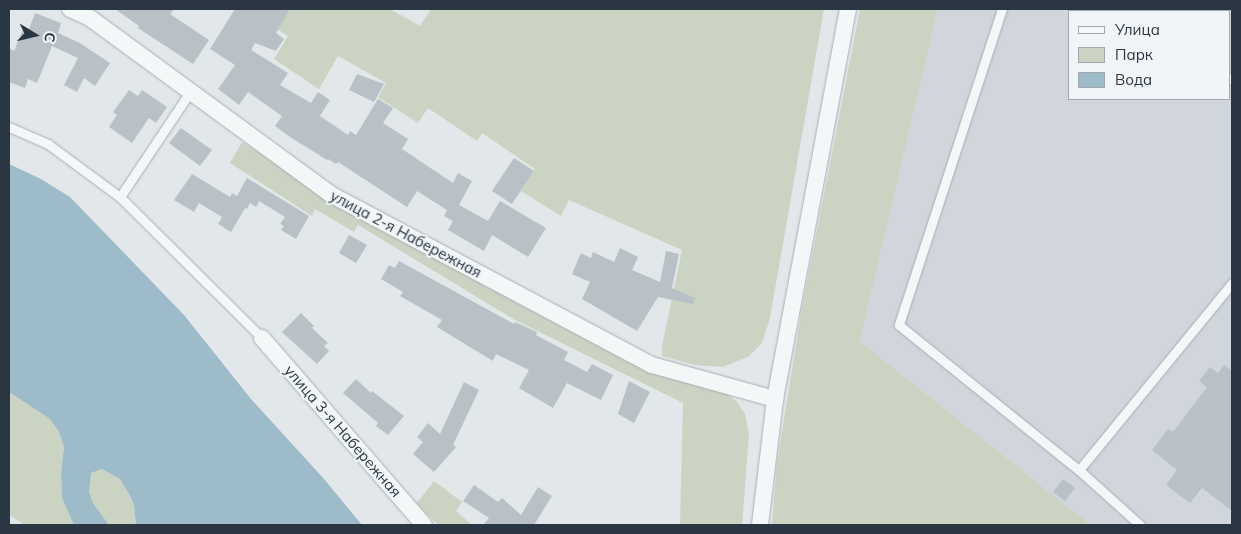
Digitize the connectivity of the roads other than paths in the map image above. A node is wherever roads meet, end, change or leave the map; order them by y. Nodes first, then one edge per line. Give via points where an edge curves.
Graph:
1 (70, 9) edge
2 (848, 9) edge
3 (1002, 9) edge
4 (190, 92) junction
5 (9, 126) edge
6 (120, 197) junction
7 (1232, 283) edge
8 (262, 338) joint
9 (775, 399) junction
10 (1079, 470) junction
11 (424, 525) edge
12 (760, 525) edge
13 (1140, 525) edge

1 - 4 street, улица 2-я Набережная via 90,18
2 - 9 street
3 - 10 lane via 899,325
4 - 6 lane
4 - 9 street, улица 2-я Набережная via 332,195 652,365
5 - 6 lane via 48,144
6 - 8 lane
7 - 10 lane
8 - 11 street, улица 3-я Набережная
9 - 12 street
10 - 13 lane

